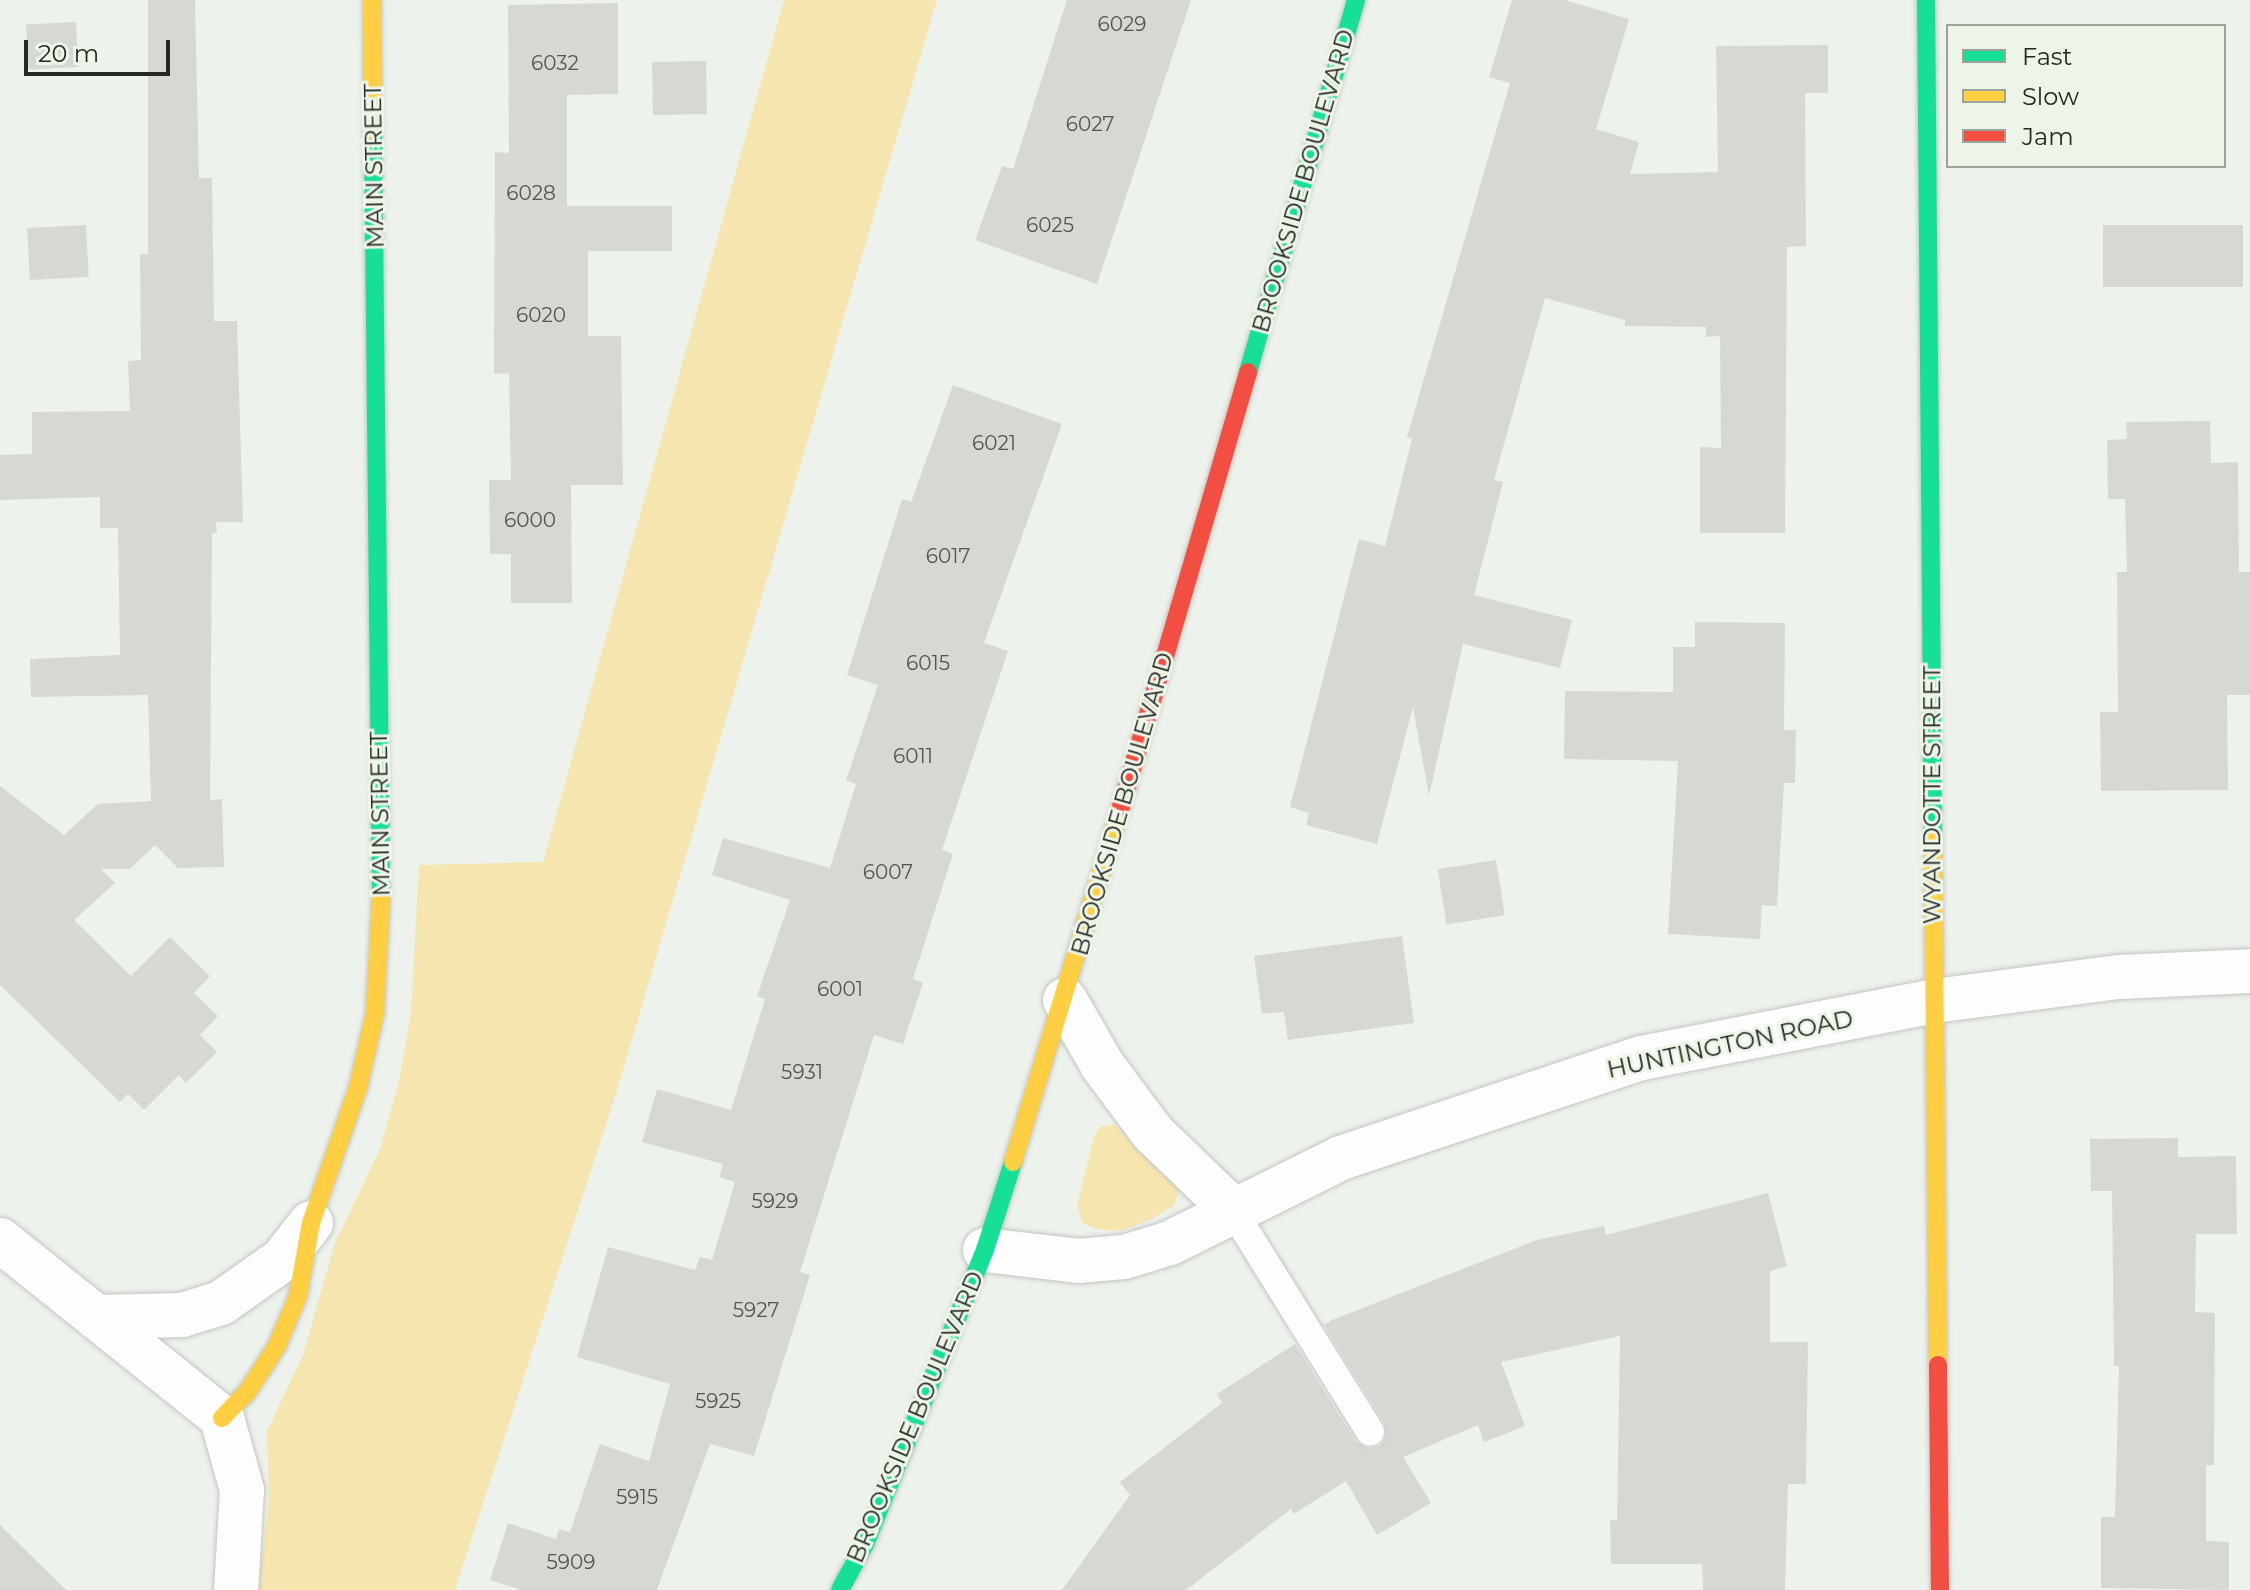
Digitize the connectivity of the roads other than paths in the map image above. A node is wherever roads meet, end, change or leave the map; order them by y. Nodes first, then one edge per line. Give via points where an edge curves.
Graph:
1 (372, 0) edge
2 (1356, 0) edge
3 (1926, 0) edge
4 (2250, 971) edge
5 (1065, 1000) junction
6 (1934, 1001) junction
7 (1232, 1209) junction
8 (311, 1223) junction
9 (0, 1240) edge
10 (985, 1250) junction
11 (97, 1317) junction
12 (222, 1418) junction
13 (1370, 1432) dead end
14 (236, 1590) edge
15 (840, 1590) edge
16 (1940, 1590) edge

1 - 8 street, MAIN STREET via 381,948 375,1013 358,1088
2 - 5 street, BROOKSIDE BOULEVARD
3 - 6 street, WYANDOTTE STREET
4 - 6 street, HUNTINGTON ROAD via 2120,977
5 - 7 street via 1103,1066 1153,1133
5 - 10 street, BROOKSIDE BOULEVARD
6 - 7 street, HUNTINGTON ROAD via 1642,1058 1341,1158
6 - 16 street, WYANDOTTE STREET
7 - 10 street, HUNTINGTON ROAD via 1170,1243 1124,1257 1078,1261
7 - 13 lane
8 - 11 street via 282,1260 221,1303 182,1315
8 - 12 street, MAIN STREET via 298,1296 277,1346 248,1391
9 - 11 street
10 - 15 street, BROOKSIDE BOULEVARD via 865,1544
11 - 12 street
12 - 14 street via 242,1490

